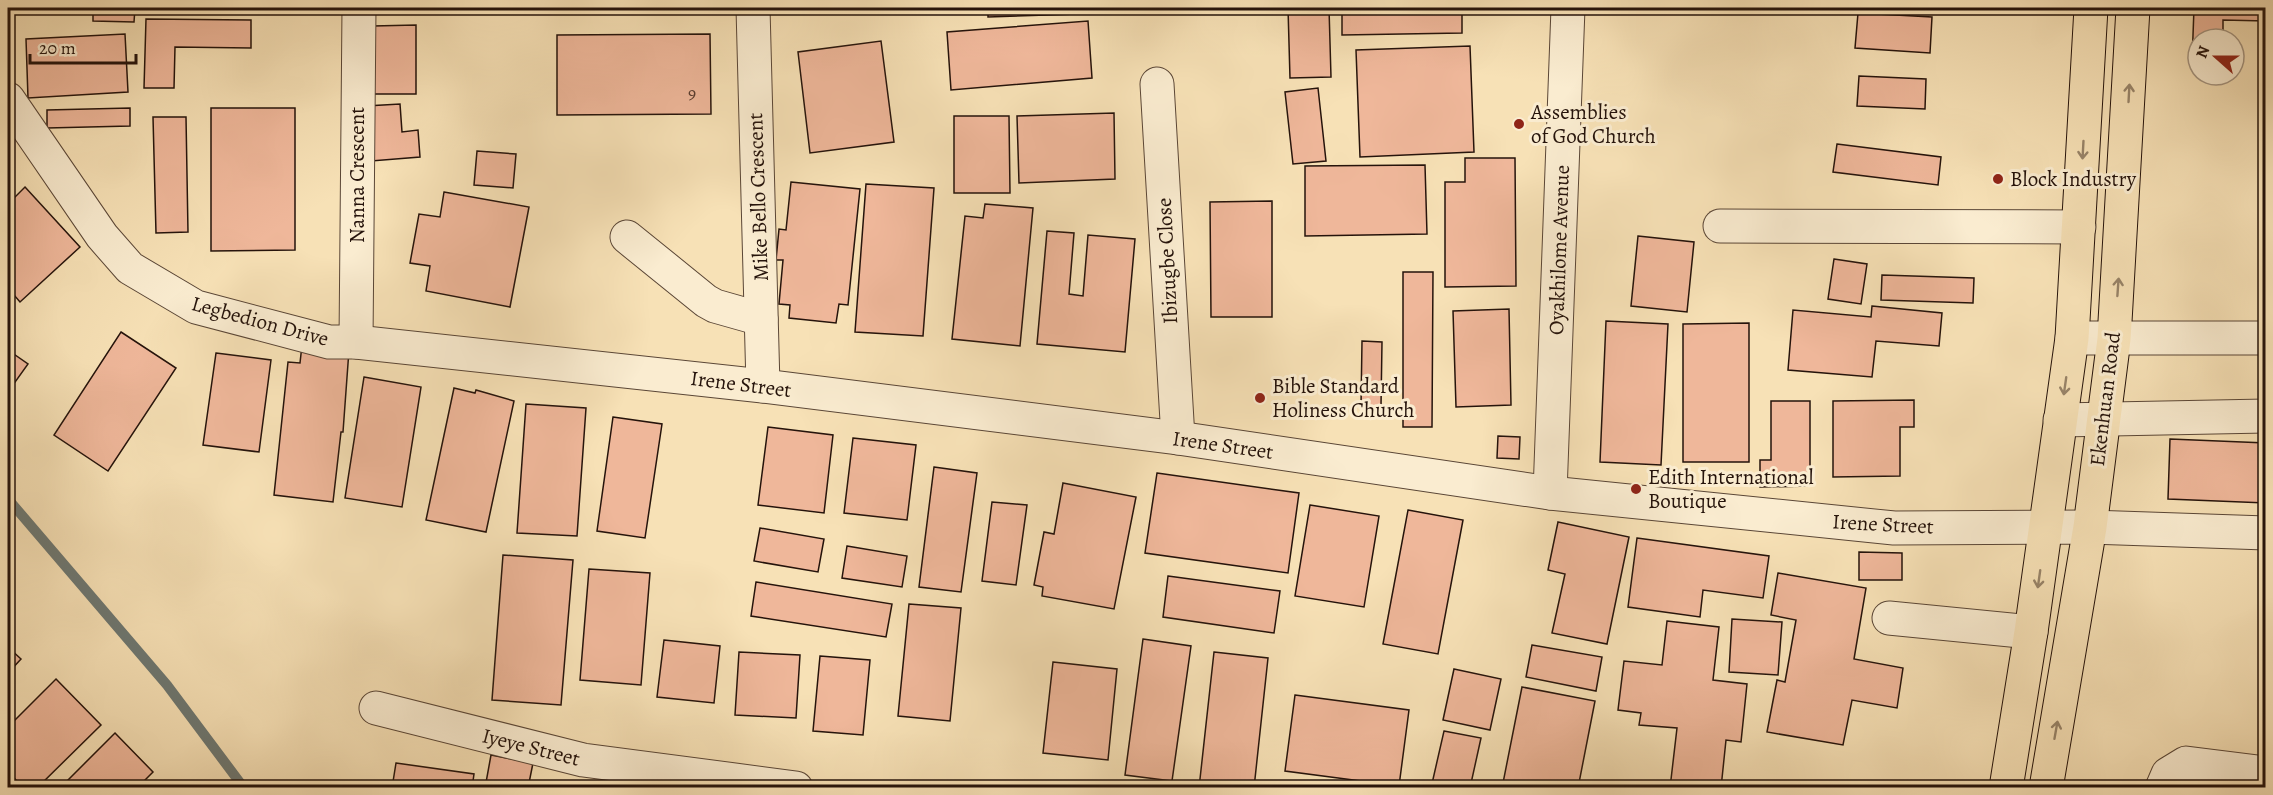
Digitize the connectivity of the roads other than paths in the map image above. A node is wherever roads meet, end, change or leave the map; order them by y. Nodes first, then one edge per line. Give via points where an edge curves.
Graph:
1 (359, 8) edge
2 (753, 8) edge
3 (1569, 8) edge
4 (2091, 8) edge
5 (2133, 8) edge
6 (1157, 84) dead end
7 (8, 99) edge
8 (1720, 226) dead end
9 (2079, 227) junction
10 (627, 237) dead end
11 (761, 319) junction
12 (2072, 338) junction
13 (2265, 338) edge
14 (2114, 339) junction
15 (356, 342) junction
16 (763, 386) junction
17 (2265, 416) edge
18 (2060, 420) junction
19 (2102, 421) junction
20 (1178, 438) junction
21 (1550, 493) junction
22 (2046, 526) junction
23 (2090, 527) junction
24 (2265, 533) edge
25 (1889, 618) dead end
26 (2031, 632) junction
27 (376, 708) dead end
28 (2261, 778) edge
29 (795, 788) edge
30 (2006, 788) edge
31 (2046, 788) edge
32 (2162, 788) edge

1 - 15 street, Nanna Crescent
2 - 11 street, Mike Bello Crescent
3 - 21 street, Oyakhilome Avenue
4 -> 9 main road, Ekenhuan Road
14 -> 5 main road, Ekenhuan Road
6 - 20 street, Ibizugbe Close
7 - 15 street, Legbedion Drive via 102,236 130,268 196,307 328,342
8 - 9 street
9 - 12 main road, Ekenhuan Road
10 - 11 street via 706,301
11 - 16 street, Mike Bello Crescent
12 - 14 street
12 -> 18 main road, Ekenhuan Road
13 - 14 street
14 - 19 main road, Ekenhuan Road
15 - 16 street, Irene Street
16 - 20 street, Irene Street
17 - 19 street
18 - 19 street
18 - 22 main road, Ekenhuan Road
19 - 23 main road, Ekenhuan Road
20 - 21 street, Irene Street
21 - 22 street, Irene Street via 1894,528
22 - 23 street, Irene Street
22 -> 26 main road, Ekenhuan Road
23 - 24 street, Irene Street
31 -> 23 main road, Ekenhuan Road
25 - 26 street
26 - 30 main road, Ekenhuan Road
27 - 29 street, Iyeye Street via 583,760
28 - 32 street via 2186,763 2168,774

